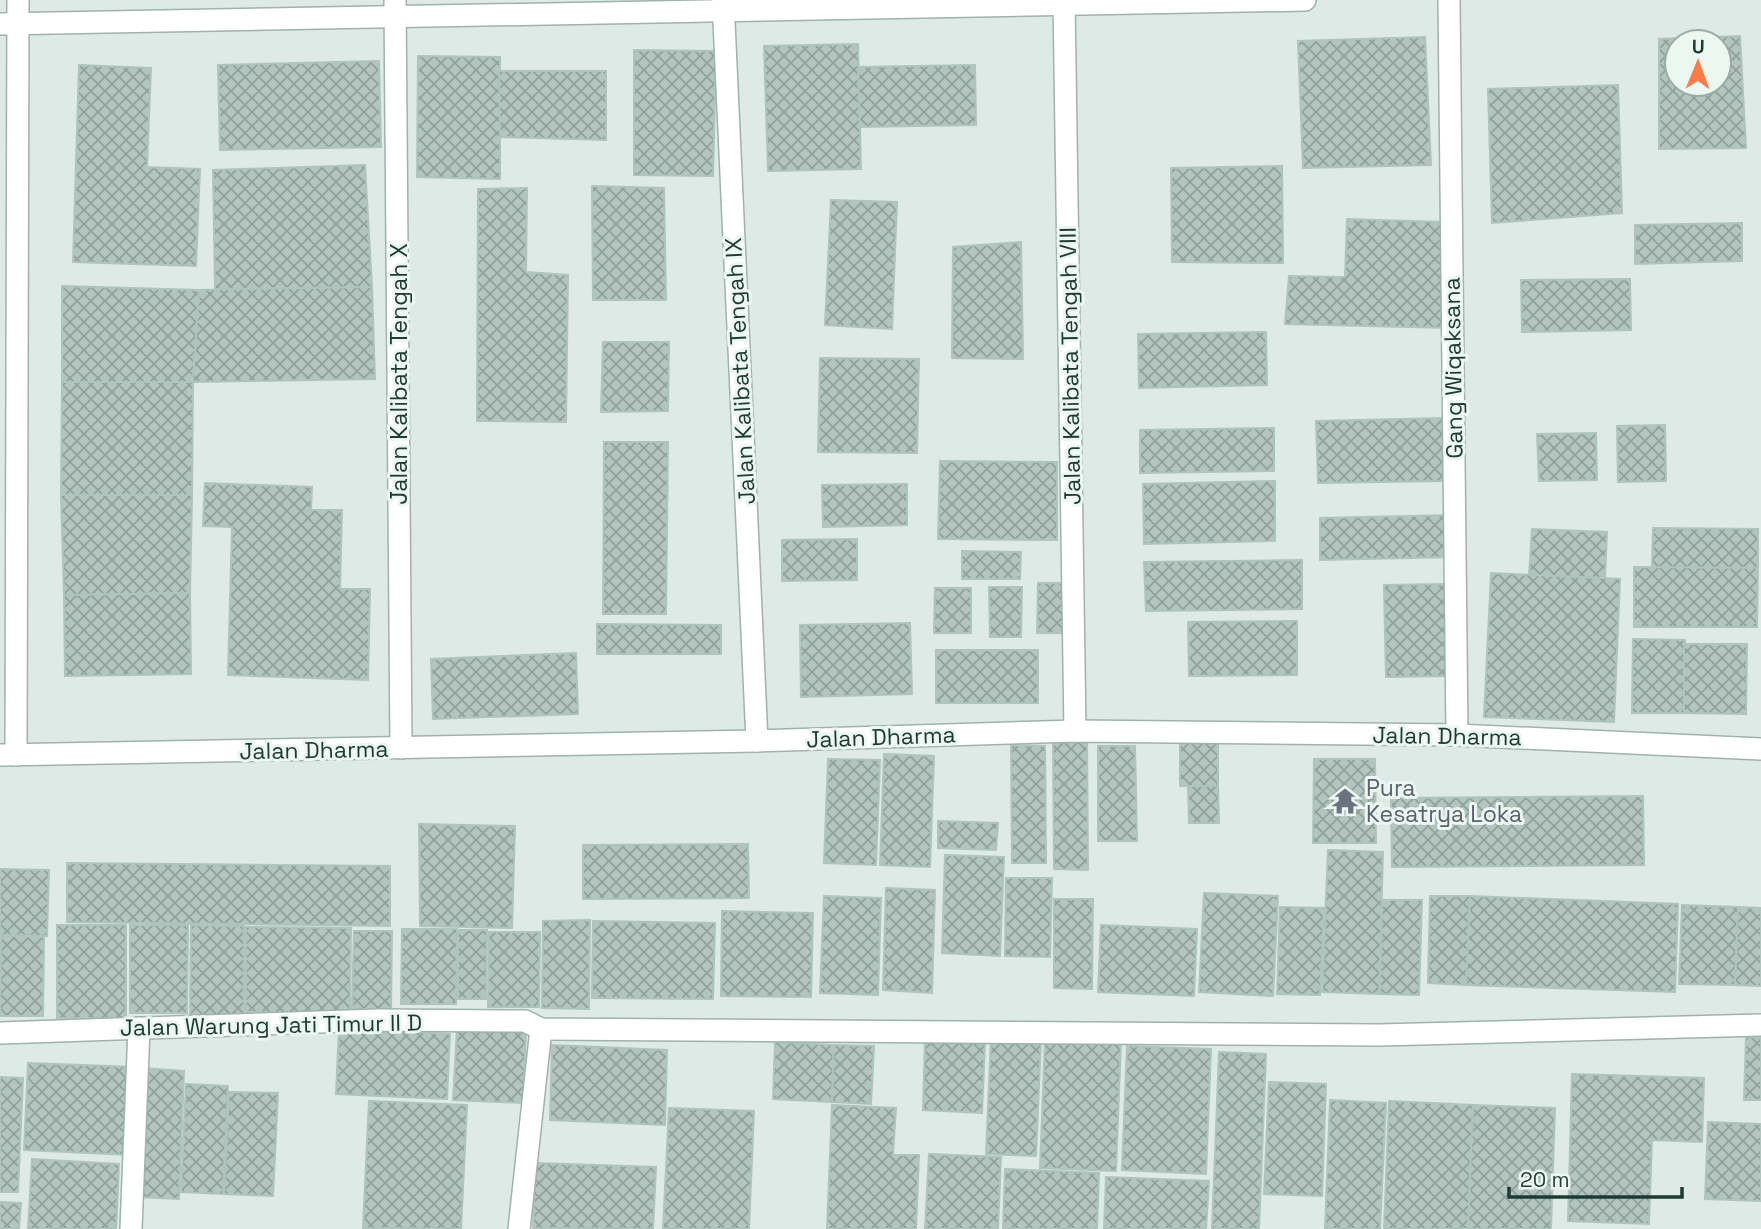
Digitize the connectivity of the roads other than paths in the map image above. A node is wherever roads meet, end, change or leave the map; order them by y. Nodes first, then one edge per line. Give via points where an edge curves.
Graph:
1 (18, 0) edge
2 (1305, 0) edge
3 (1449, 0) edge
4 (1064, 2) edge
5 (723, 6) edge
6 (395, 9) edge
7 (9, 24) edge
8 (1075, 731) junction
9 (1457, 735) junction
10 (757, 741) junction
11 (401, 748) junction
12 (1761, 749) edge
13 (8, 755) edge
14 (1761, 1025) edge
15 (139, 1028) junction
16 (541, 1029) junction
17 (0, 1033) edge
18 (131, 1229) edge
19 (519, 1229) edge

1 - 7 street
2 - 4 street
3 - 9 street, Gang Wiqaksana
4 - 5 street
4 - 8 street, Jalan Kalibata Tengah VIII
5 - 6 street
5 - 10 street, Jalan Kalibata Tengah IX
6 - 7 street
6 - 11 street, Jalan Kalibata Tengah X
7 - 13 street
8 - 9 street, Jalan Dharma
8 - 10 street, Jalan Dharma
9 - 12 street, Jalan Dharma
10 - 11 street, Jalan Dharma
11 - 13 street, Jalan Dharma
14 - 16 street, Jalan Warung Jati Timur II D via 1379,1035
15 - 16 street, Jalan Warung Jati Timur II D via 377,1020 525,1021
15 - 17 street, Jalan Warung Jati Timur II D
15 - 18 street
16 - 19 street

